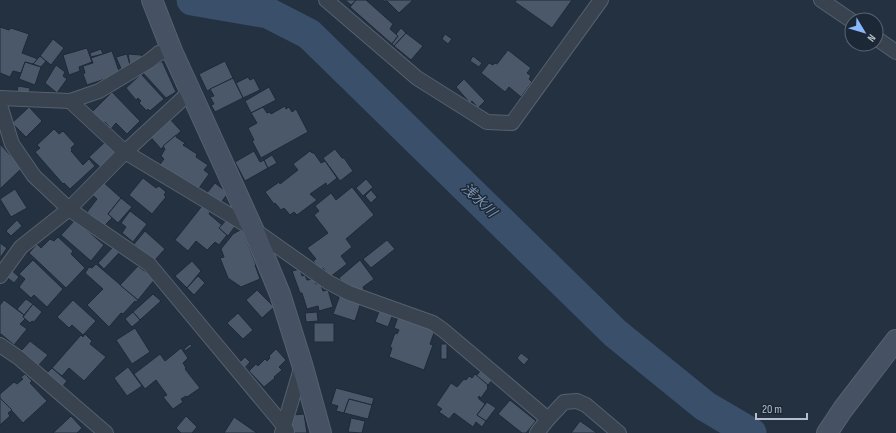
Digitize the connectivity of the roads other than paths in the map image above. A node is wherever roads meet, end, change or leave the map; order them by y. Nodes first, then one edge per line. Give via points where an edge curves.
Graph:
1 (152, 0) edge
2 (326, 0) edge
3 (601, 0) edge
4 (821, 0) edge
5 (844, 16) edge
6 (884, 44) edge
7 (171, 48) junction
8 (896, 52) edge
9 (191, 91) junction
10 (0, 98) edge
11 (70, 101) junction
12 (0, 105) edge
13 (125, 152) junction
14 (69, 208) junction
15 (253, 229) junction
16 (0, 276) edge
17 (896, 340) edge
18 (0, 345) edge
19 (302, 364) junction
20 (548, 419) junction
21 (285, 431) edge
22 (106, 433) edge
23 (321, 433) edge
24 (537, 433) edge
25 (619, 433) edge
26 (827, 433) edge

1 - 7 street
2 - 3 street via 417,78 487,122 512,123
4 - 5 street
6 - 8 street
7 - 9 street
7 - 11 street via 99,91
9 - 13 street
9 - 15 street
10 - 11 street
11 - 13 street
12 - 14 street via 12,144 34,176
13 - 14 street
13 - 15 street
14 - 16 street via 21,247
14 - 21 street via 149,264
15 - 19 street via 280,294
15 - 20 street via 350,294 433,323
17 - 26 street
18 - 22 street via 19,358
19 - 21 street
19 - 23 street
20 - 24 street
20 - 25 street via 564,402 577,401 586,405

